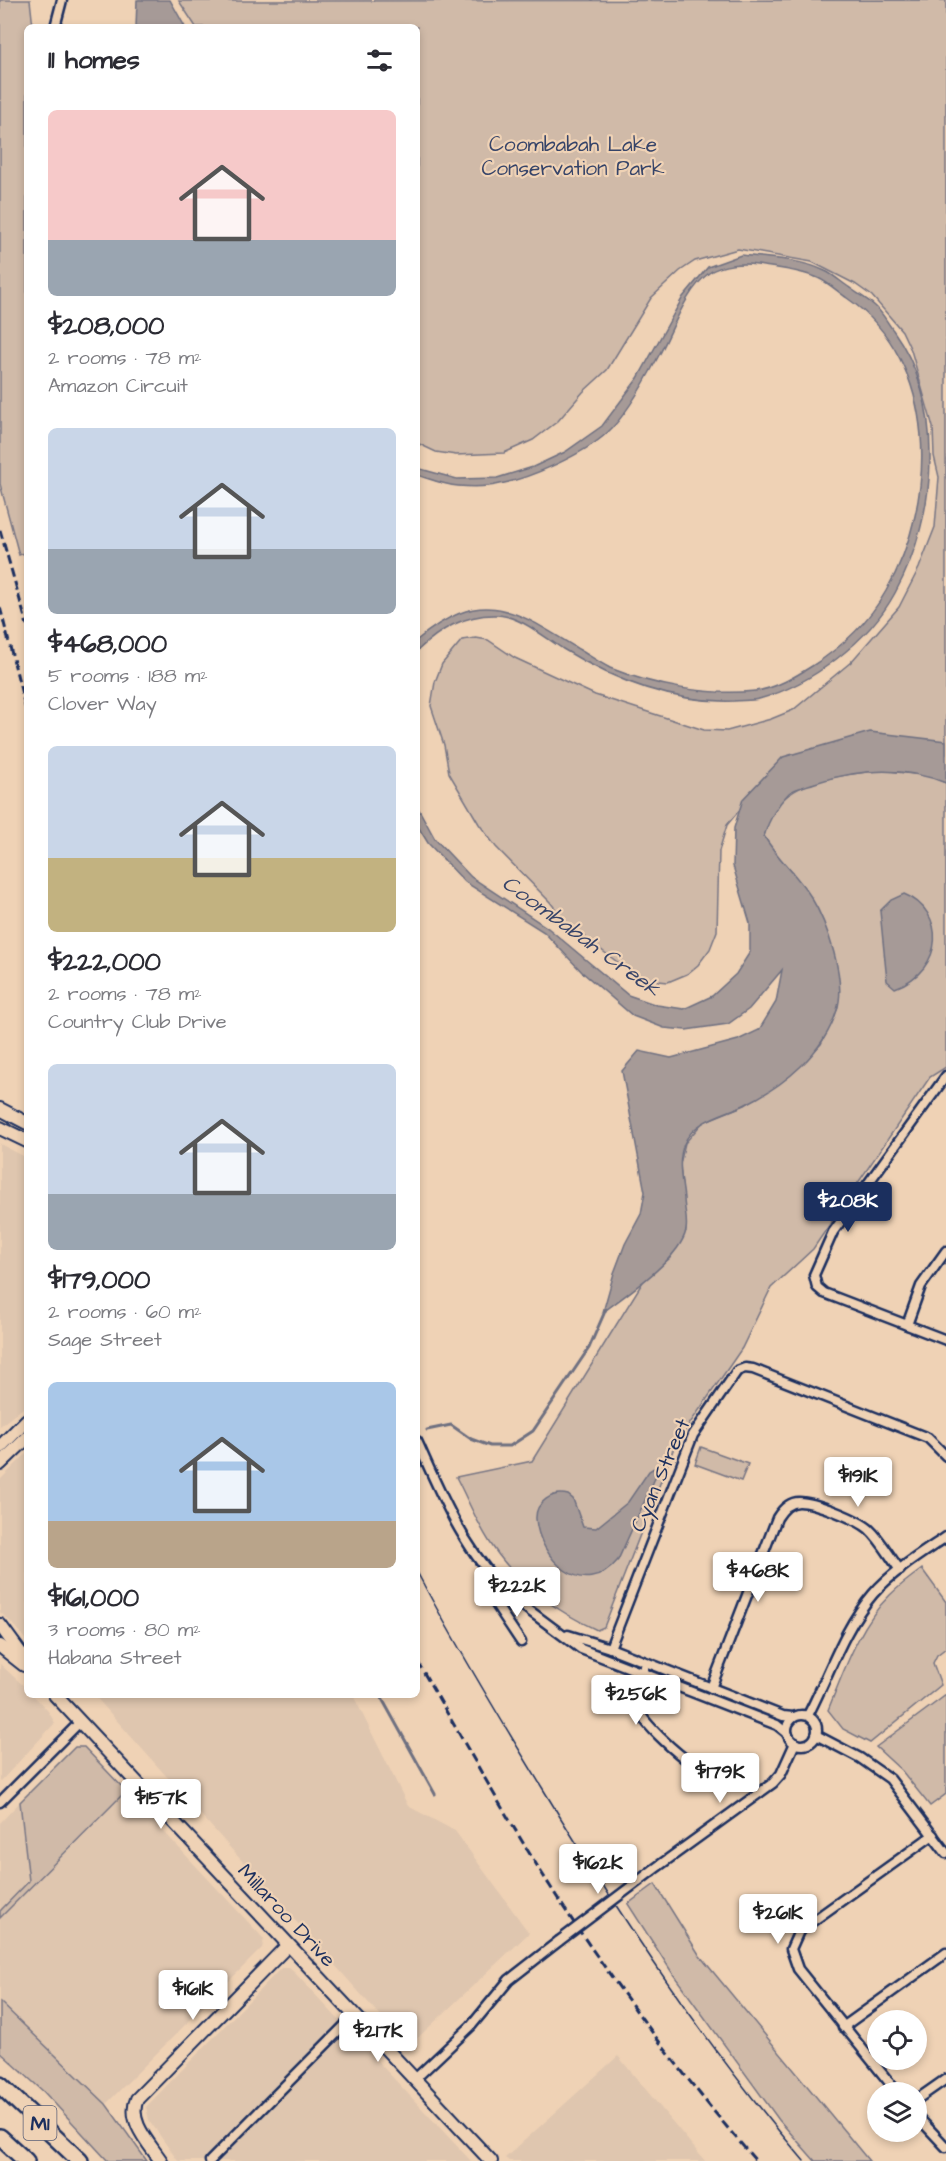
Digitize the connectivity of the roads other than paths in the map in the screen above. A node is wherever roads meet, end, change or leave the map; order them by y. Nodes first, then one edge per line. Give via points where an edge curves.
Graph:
1 (62, 0) edge
2 (56, 24) edge
3 (946, 1076) edge
4 (0, 1110) edge
5 (24, 1122) edge
6 (0, 1128) edge
7 (24, 1140) edge
8 (946, 1251) edge
9 (907, 1325) junction
10 (946, 1340) edge
11 (24, 1423) edge
12 (24, 1441) edge
13 (0, 1447) edge
14 (420, 1447) edge
15 (946, 1456) edge
16 (0, 1464) edge
17 (946, 1537) edge
18 (900, 1570) junction
19 (500, 1585) junction
20 (0, 1625) edge
21 (554, 1629) junction
22 (521, 1642) dead end
23 (0, 1646) edge
24 (610, 1648) junction
25 (24, 1658) edge
26 (646, 1662) junction
27 (24, 1665) edge
28 (642, 1672) junction
29 (711, 1688) junction
30 (58, 1698) edge
31 (808, 1715) junction
32 (793, 1717) junction
33 (80, 1722) junction
34 (787, 1733) junction
35 (816, 1735) junction
36 (795, 1743) junction
37 (751, 1774) dead end
38 (0, 1802) edge
39 (933, 1835) junction
40 (946, 1853) edge
41 (288, 1945) junction
42 (946, 1953) edge
43 (354, 2016) junction
44 (843, 2027) junction
45 (946, 2079) edge
46 (414, 2080) junction
47 (889, 2082) edge
48 (0, 2085) edge
49 (927, 2092) edge
50 (927, 2127) edge
51 (0, 2137) edge
52 (946, 2148) edge
53 (26, 2161) edge
54 (80, 2161) edge
55 (160, 2161) edge
56 (210, 2161) edge
57 (491, 2161) edge

1 - 2 street
3 - 9 street via 833,1232 814,1275 824,1293
4 - 5 street
6 - 7 street
8 - 9 street via 921,1286
9 - 10 street
11 - 13 street
12 - 16 street
14 - 19 street via 463,1537
15 - 24 street, Cyan Street via 928,1438 753,1369 737,1371 693,1436
17 - 18 street
18 - 29 street via 871,1531 859,1522 807,1503 789,1505 777,1518
18 - 31 street via 873,1594 856,1617
19 - 21 street
19 - 22 street via 493,1600
20 - 25 street
21 - 24 street
21 - 28 street via 581,1648
23 - 27 street
24 - 26 street
26 - 28 street
26 - 29 street
28 - 34 street via 777,1725
28 - 37 street via 635,1704 671,1750 696,1767 710,1760
29 - 32 street
30 - 33 street, Millaroo Drive
31 - 32 street
31 - 35 street via 817,1725
32 - 34 street
33 - 38 street
33 - 41 street, Millaroo Drive
34 - 36 street
35 - 36 street via 805,1744
35 - 39 street via 890,1779
36 - 46 street, bridge via 773,1783 509,1980 471,2026
39 - 40 street
39 - 44 street via 799,1931 792,1941 796,1966
41 - 43 street, Millaroo Drive
41 - 55 street via 137,2098 133,2114 137,2125
42 - 44 street
43 - 46 street, Millaroo Drive
43 - 56 street
44 - 47 street
45 - 49 street
46 - 57 street, Millaroo Drive
48 - 54 highway, M1
50 - 52 street
51 - 53 highway, M1

